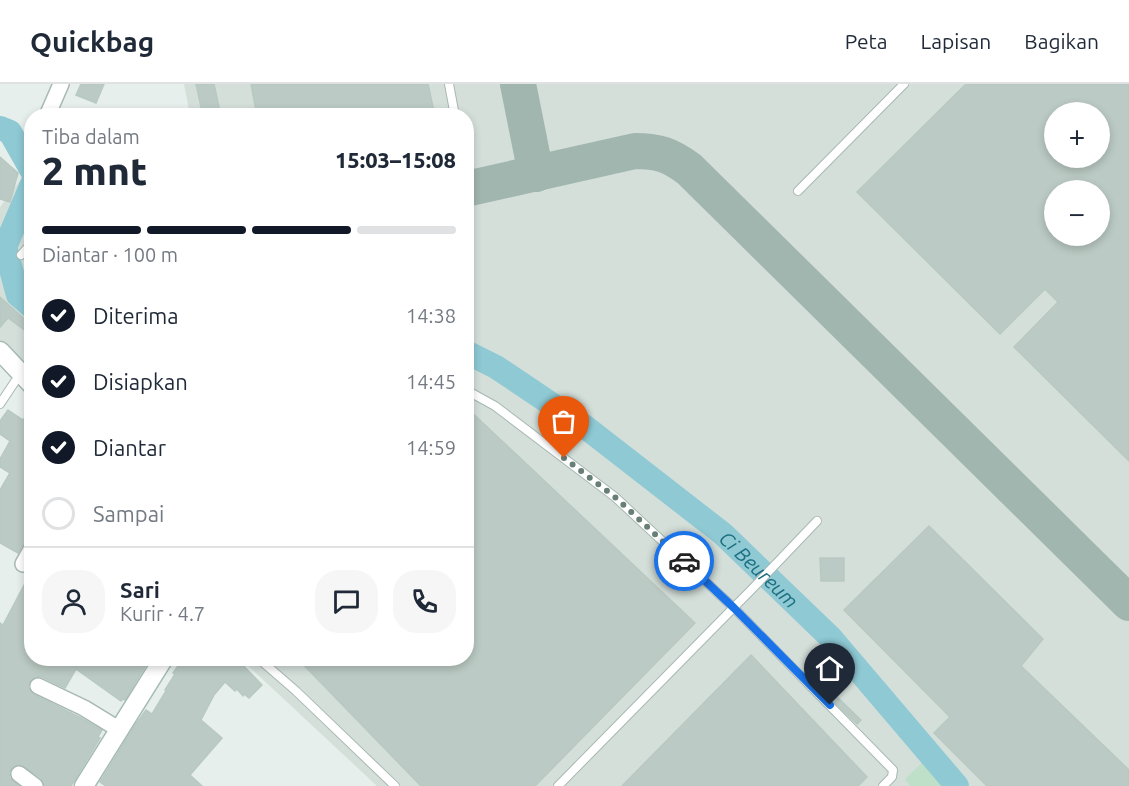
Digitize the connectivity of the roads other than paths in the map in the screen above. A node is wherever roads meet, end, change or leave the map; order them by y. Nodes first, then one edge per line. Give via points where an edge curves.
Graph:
1 (62, 84) edge
2 (449, 84) edge
3 (904, 84) edge
4 (51, 108) edge
5 (454, 108) edge
6 (798, 191) dead end
7 (24, 252) edge
8 (21, 255) dead end
9 (0, 351) edge
10 (24, 377) edge
11 (24, 381) edge
12 (474, 394) edge
13 (0, 404) edge
14 (817, 521) dead end
15 (734, 608) junction
16 (159, 666) edge
17 (267, 666) edge
18 (38, 686) dead end
19 (120, 730) junction
20 (20, 774) dead end
21 (35, 786) edge
22 (84, 786) edge
23 (395, 786) edge
24 (558, 786) edge
25 (883, 786) edge

1 - 4 street
2 - 5 lane
3 - 6 lane
7 - 8 lane
9 - 10 main road
11 - 13 lane
12 - 15 lane via 615,497
14 - 15 lane
15 - 24 lane
15 - 25 lane via 893,770
16 - 19 main road
17 - 23 lane
18 - 19 street
19 - 22 main road
20 - 21 street

